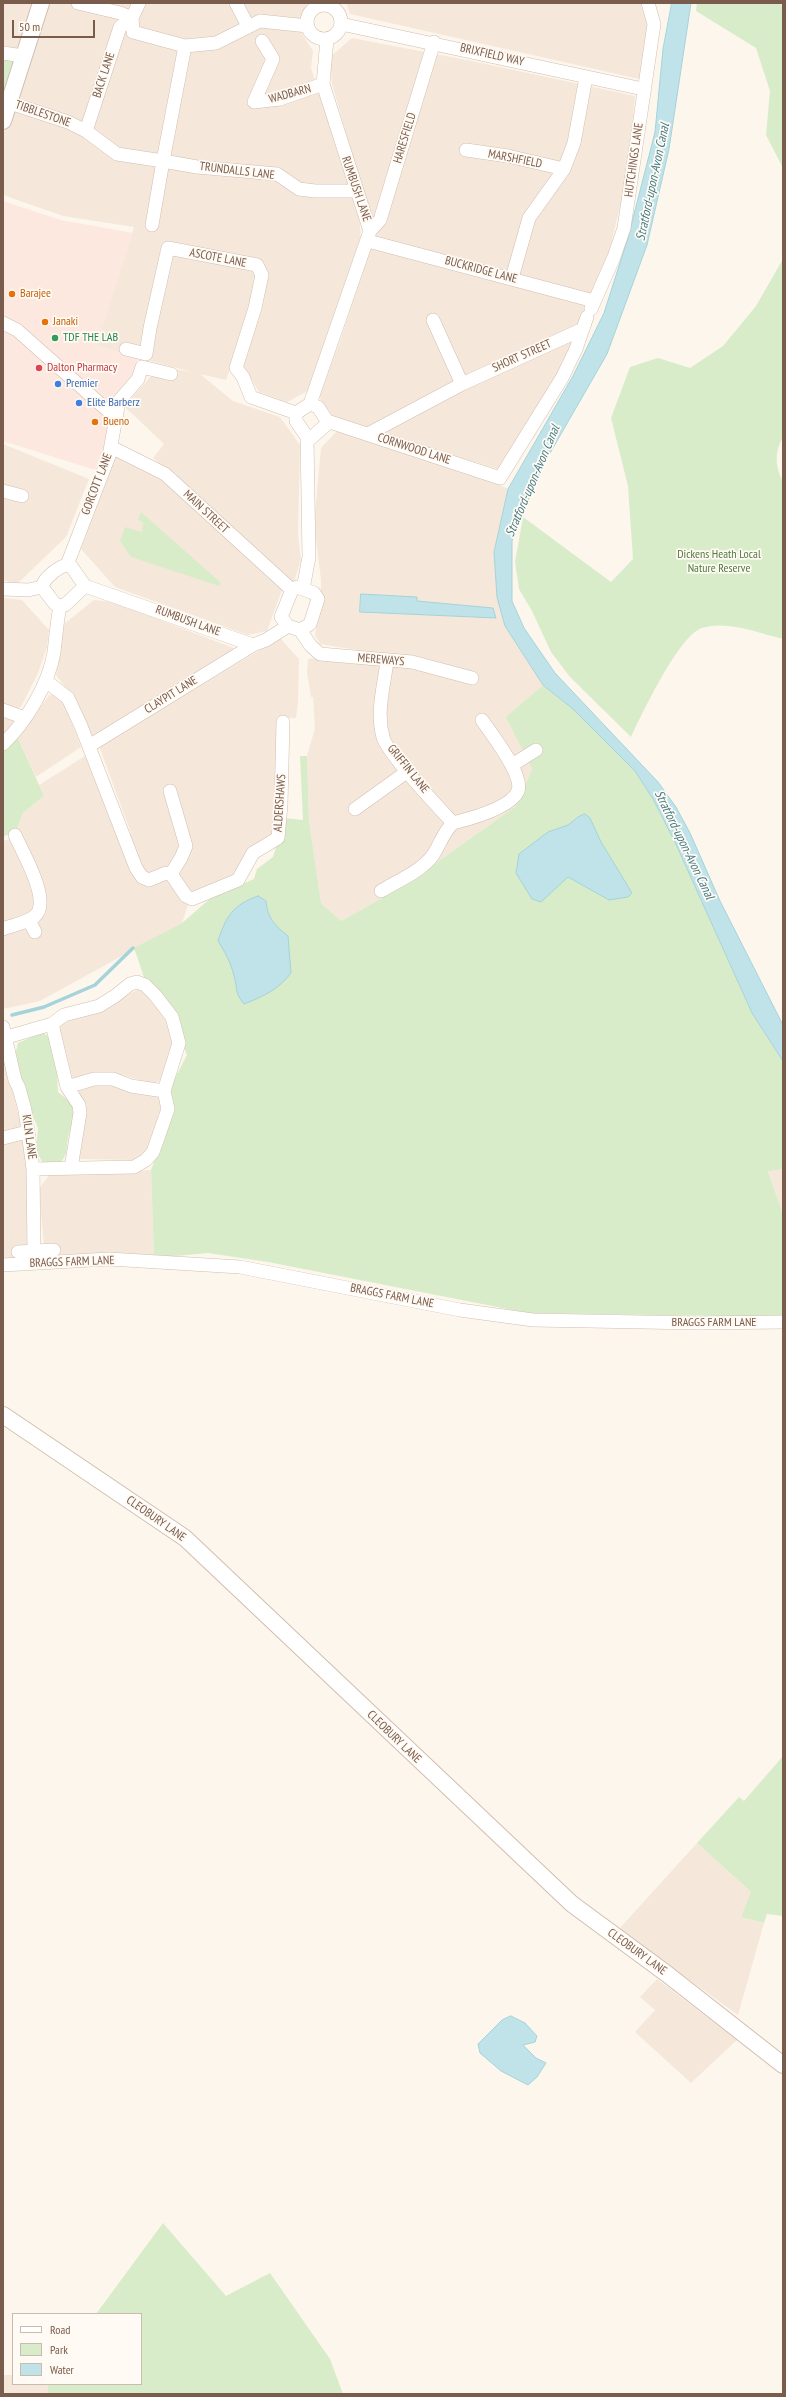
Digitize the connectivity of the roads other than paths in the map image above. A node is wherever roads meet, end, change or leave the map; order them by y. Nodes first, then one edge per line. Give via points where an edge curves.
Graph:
1 (41, 3) edge
2 (78, 3) edge
3 (139, 3) edge
4 (236, 3) edge
5 (648, 4) edge
6 (319, 5) edge
7 (132, 18) junction
8 (341, 24) junction
9 (308, 26) junction
10 (255, 31) junction
11 (327, 39) junction
12 (434, 42) junction
13 (185, 46) junction
14 (3, 53) edge
15 (23, 56) junction
16 (586, 77) junction
17 (323, 84) junction
18 (643, 89) junction
19 (10, 103) junction
20 (3, 121) edge
21 (86, 131) junction
22 (466, 150) dead end
23 (163, 161) junction
24 (564, 169) junction
25 (356, 191) junction
26 (152, 224) dead end
27 (369, 236) junction
28 (512, 278) junction
29 (589, 314) junction
30 (433, 320) dead end
31 (3, 323) edge
32 (126, 349) dead end
33 (171, 374) dead end
34 (462, 384) junction
35 (310, 404) junction
36 (296, 413) junction
37 (115, 417) junction
38 (327, 421) junction
39 (368, 434) junction
40 (306, 437) junction
41 (111, 447) junction
42 (500, 478) joint
43 (3, 491) edge
44 (22, 496) dead end
45 (67, 564) junction
46 (85, 586) junction
47 (42, 587) junction
48 (3, 588) edge
49 (298, 590) junction
50 (60, 606) junction
51 (288, 626) junction
52 (300, 630) junction
53 (253, 645) junction
54 (387, 661) junction
55 (472, 678) dead end
56 (46, 681) junction
57 (3, 710) edge
58 (25, 718) junction
59 (482, 720) dead end
60 (283, 722) dead end
61 (3, 744) edge
62 (89, 746) junction
63 (536, 750) dead end
64 (512, 765) junction
65 (408, 771) junction
66 (170, 791) dead end
67 (354, 809) dead end
68 (452, 823) junction
69 (15, 835) dead end
70 (171, 874) junction
71 (381, 891) dead end
72 (29, 920) junction
73 (3, 929) edge
74 (35, 932) dead end
75 (52, 1024) junction
76 (5, 1032) edge
77 (67, 1087) junction
78 (164, 1091) junction
79 (27, 1132) junction
80 (3, 1138) edge
81 (71, 1168) junction
82 (33, 1169) junction
83 (54, 1250) dead end
84 (34, 1251) junction
85 (18, 1252) dead end
86 (3, 1265) edge
87 (783, 1322) edge
88 (3, 1415) edge
89 (783, 2065) edge

1 - 15 street
2 - 7 street
3 - 7 street, BACK LANE
4 - 10 street
5 - 18 street, HUTCHINGS LANE via 654,24
6 - 8 street via 335,10 341,18
6 - 9 street via 312,12
7 - 13 street via 133,32
7 - 21 street, BACK LANE via 120,27
8 - 11 street via 337,34
8 - 12 street, BRIXFIELD WAY
9 - 10 street via 260,21
9 - 11 street via 313,34
10 - 13 street via 216,43
10 - 17 street, WADBARN via 273,60 254,102 280,99
11 - 17 street, RUMBUSH LANE
12 - 16 street, BRIXFIELD WAY
12 - 27 street, HARESFIELD via 380,220
13 - 23 street
14 - 15 street
15 - 19 street
16 - 18 street, BRIXFIELD WAY
16 - 24 street via 574,143
17 - 25 street, RUMBUSH LANE
18 - 29 street, HUTCHINGS LANE via 624,228
19 - 20 street
19 - 21 street, TIBBLESTONE via 68,122
21 - 23 street, TIBBLESTONE via 117,154
22 - 24 street, MARSHFIELD via 508,156
23 - 25 street, TRUNDALLS LANE via 197,167 277,174 300,189
23 - 26 street
24 - 28 street via 530,218
25 - 27 street, RUMBUSH LANE
27 - 28 street, BUCKRIDGE LANE
27 - 35 street
28 - 29 street, BUCKRIDGE LANE
29 - 34 street, SHORT STREET
29 - 42 street, HUTCHINGS LANE via 562,378
30 - 34 street
31 - 37 street via 16,330
32 - 36 street, ASCOTE LANE via 146,354 168,248 257,265 262,275 255,308 236,368 252,397
33 - 37 street, GORCOTT LANE via 142,367 138,379 119,401
34 - 39 street, SHORT STREET
35 - 36 street
35 - 38 street via 318,407
36 - 40 street via 296,421
37 - 41 street, GORCOTT LANE
38 - 39 street, CORNWOOD LANE
38 - 40 street via 327,424 311,438
39 - 42 street, CORNWOOD LANE
40 - 49 street via 309,556
41 - 45 street, GORCOTT LANE
41 - 49 street, MAIN STREET via 165,474
43 - 44 street
45 - 46 street
45 - 47 street via 61,566
46 - 50 street via 65,605
46 - 53 street, RUMBUSH LANE
47 - 48 street via 28,590
47 - 50 street via 54,604
49 - 51 street via 281,617
49 - 52 street via 314,593 318,599 310,624
50 - 56 street via 54,653
51 - 52 street
51 - 53 street via 272,637
52 - 54 street, MEREWAYS via 320,654
53 - 62 street, CLAYPIT LANE
54 - 55 street, MEREWAYS via 412,662
54 - 65 street, GRIFFIN LANE via 380,710 383,738
56 - 58 street
56 - 62 street via 68,698
57 - 58 street
58 - 61 street
59 - 64 street
60 - 70 street, ALDERSHAWS via 278,838 253,853 238,880 192,899 186,896
62 - 70 street via 136,868 142,877 149,880 166,873
63 - 64 street
64 - 68 street via 518,778 518,790 512,799 492,810
65 - 67 street
65 - 68 street, GRIFFIN LANE
66 - 70 street via 186,846
68 - 71 street via 444,832 433,856
69 - 72 street via 41,898 40,909 36,916
72 - 73 street
72 - 74 street
75 - 76 street
75 - 77 street
75 - 78 street via 64,1015 99,1006 130,984 137,982 145,985 172,1017 179,1043
76 - 79 street, KILN LANE via 15,1080 25,1110
77 - 78 street via 94,1079 113,1079 131,1086
77 - 81 street via 80,1113
78 - 81 street via 168,1109 153,1152 146,1160 134,1167
79 - 80 street
79 - 82 street, KILN LANE
81 - 82 street
82 - 84 street, KILN LANE
83 - 84 street
84 - 85 street
86 - 87 street, BRAGGS FARM LANE via 109,1259 240,1267 460,1310 533,1320
88 - 89 street, CLEOBURY LANE via 185,1538 572,1904

